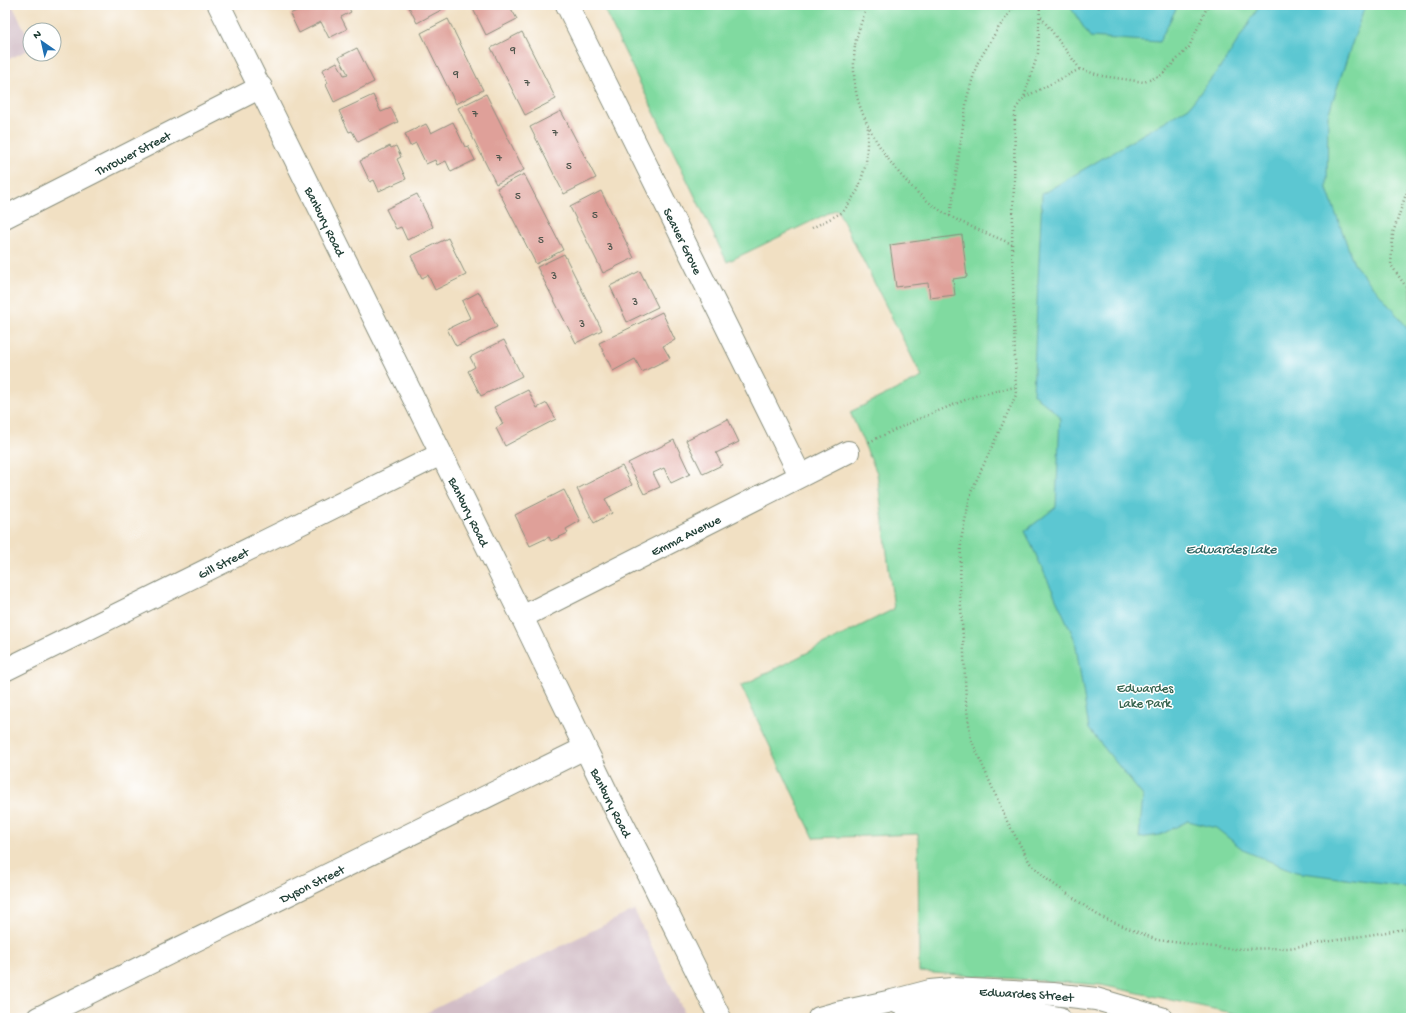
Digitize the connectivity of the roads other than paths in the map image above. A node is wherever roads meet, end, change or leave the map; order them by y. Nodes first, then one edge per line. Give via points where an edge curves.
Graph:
1 (219, 5) edge
2 (567, 5) edge
3 (261, 87) junction
4 (5, 217) edge
5 (848, 452) road end
6 (441, 454) junction
7 (800, 476) junction
8 (522, 617) junction
9 (5, 670) edge
10 (585, 748) junction
11 (892, 1001) junction
12 (1101, 1010) edge
13 (38, 1018) edge
14 (720, 1018) edge
15 (819, 1018) edge
16 (1058, 1018) edge
17 (1161, 1018) edge

1 - 3 street, Banbury Road
2 - 7 street, Seaver Grove
3 - 4 street, Thrower Street
3 - 6 street, Banbury Road
5 - 7 street, Emma Avenue
6 - 8 street, Banbury Road
6 - 9 street, Gill Street
7 - 8 street, Emma Avenue
8 - 10 street, Banbury Road
10 - 13 street, Dyson Street
10 - 14 street, Banbury Road
11 - 12 street, Edwardes Street via 930,991 952,989 1053,994 1096,1000
11 - 15 street, Edwardes Street
11 - 16 street, Edwardes Street via 939,1009 1032,1013
12 - 17 street, Edwardes Street

